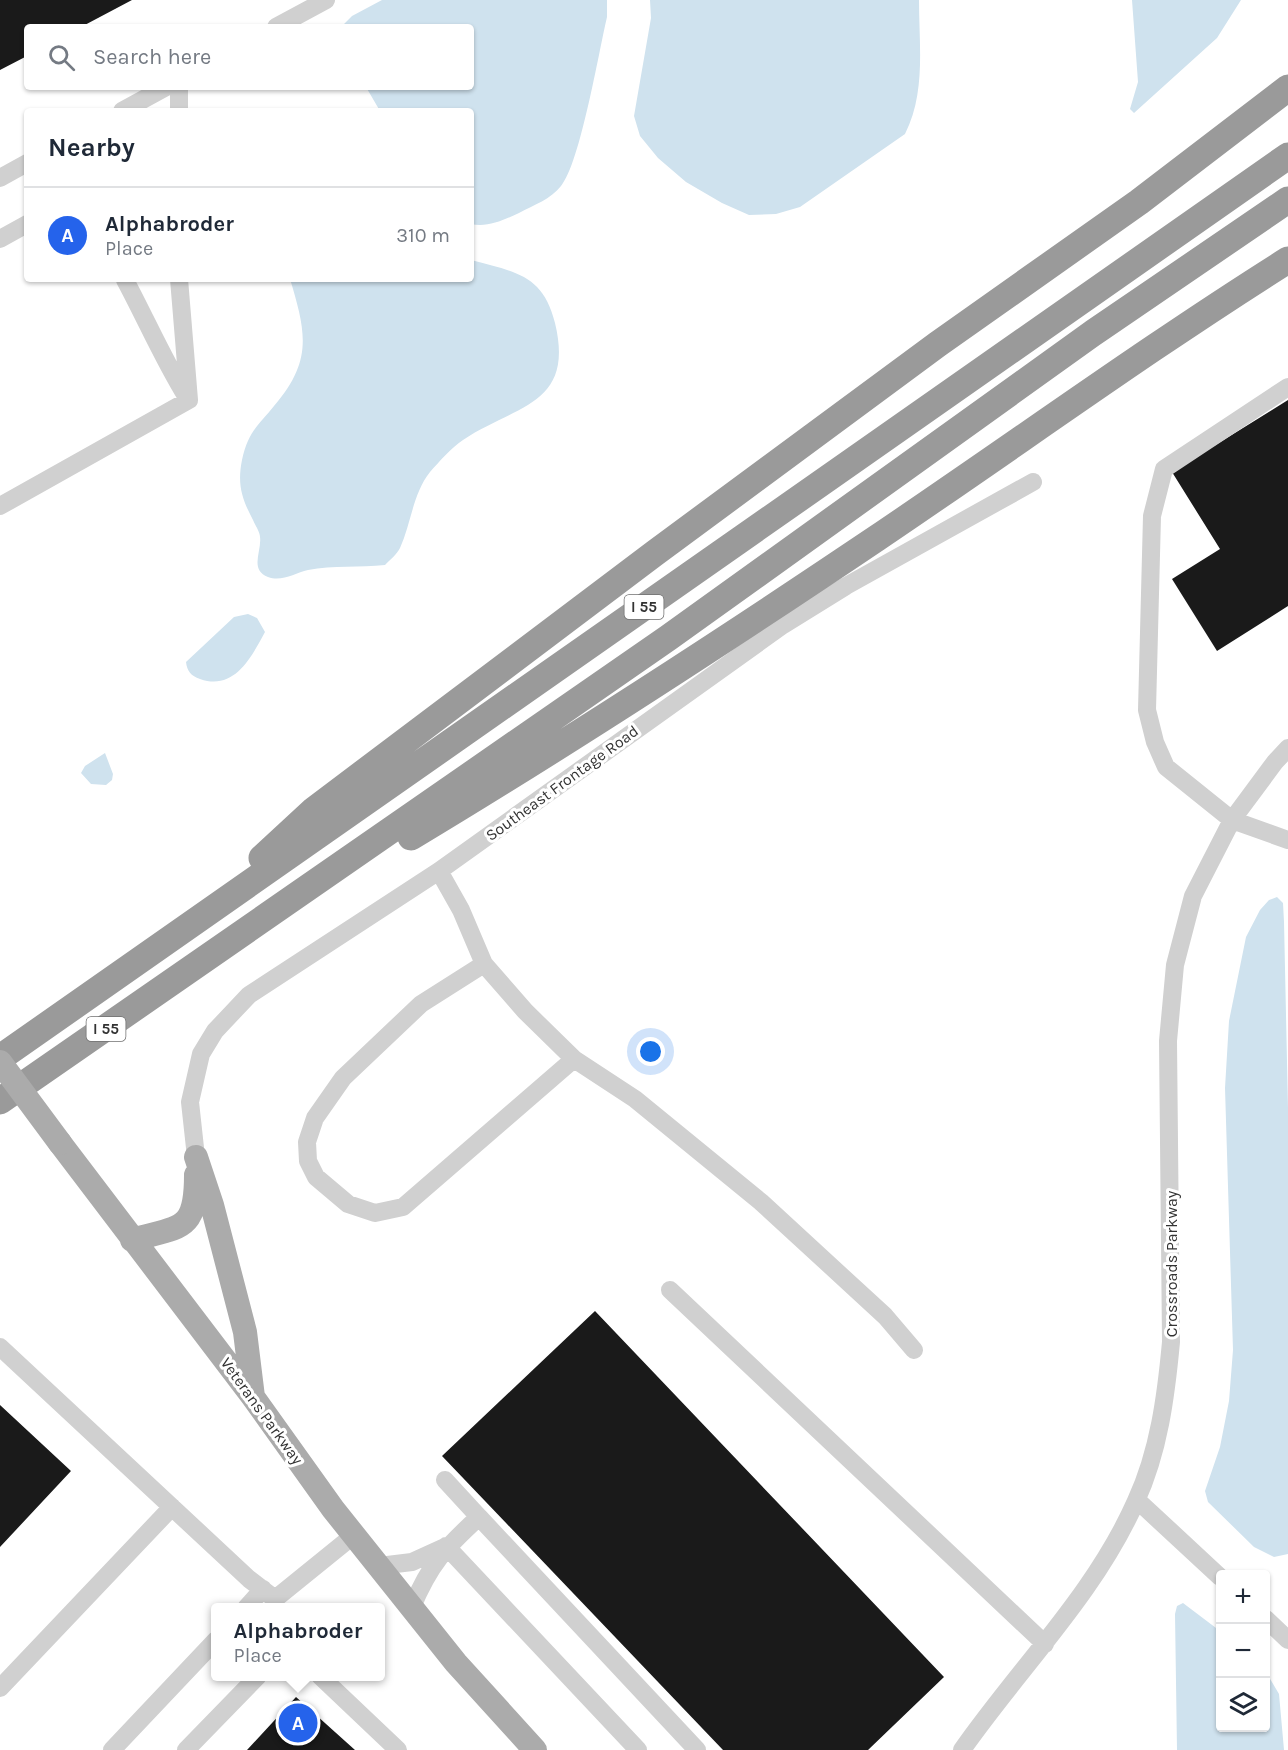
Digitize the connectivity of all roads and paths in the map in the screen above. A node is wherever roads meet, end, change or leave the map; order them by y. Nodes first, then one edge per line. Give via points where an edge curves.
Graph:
1 (326, 0) edge
2 (282, 24) edge
3 (1288, 88) edge
4 (160, 90) edge
5 (179, 90) edge
6 (128, 108) edge
7 (178, 108) edge
8 (1288, 156) edge
9 (24, 165) edge
10 (0, 178) edge
11 (1288, 200) edge
12 (24, 226) edge
13 (0, 239) edge
14 (1288, 260) edge
15 (126, 282) edge
16 (179, 282) edge
17 (1288, 387) edge
18 (189, 400) junction
19 (1033, 482) dead end
20 (0, 506) edge
21 (1288, 748) edge
22 (1232, 820) junction
23 (1288, 840) edge
24 (439, 871) junction
25 (188, 927) junction
26 (212, 956) junction
27 (484, 964) junction
28 (0, 1058) edge
29 (574, 1059) junction
30 (0, 1062) edge
31 (0, 1101) edge
32 (196, 1157) junction
33 (132, 1240) junction
34 (670, 1290) dead end
35 (0, 1347) edge
36 (914, 1350) dead end
37 (253, 1397) junction
38 (445, 1480) dead end
39 (1137, 1500) junction
40 (172, 1507) junction
41 (479, 1517) junction
42 (354, 1535) junction
43 (446, 1546) junction
44 (379, 1566) junction
45 (1216, 1572) edge
46 (272, 1599) edge
47 (412, 1607) junction
48 (1270, 1623) edge
49 (1288, 1640) edge
50 (1045, 1644) junction
51 (211, 1646) edge
52 (254, 1681) edge
53 (324, 1681) edge
54 (0, 1688) edge
55 (122, 1747) edge
56 (634, 1749) edge
57 (186, 1750) edge
58 (398, 1750) edge
59 (535, 1750) edge
60 (698, 1750) edge
61 (962, 1750) edge

1 - 2 street
3 - 25 highway via 1139,202 938,344 646,560 314,810
4 - 6 street
5 - 7 street
8 - 25 highway, I 55
9 - 10 street
11 - 26 highway, I 55 via 1093,333 668,638
12 - 13 street
14 - 26 highway via 1181,327 878,537 510,777
15 - 18 street via 164,360
16 - 18 street
17 - 22 street via 1164,469 1152,516 1147,710 1152,731 1166,767
18 - 20 street
19 - 24 street, Southeast Frontage Road via 783,625
21 - 22 street, Crossroads Parkway
22 - 23 street
22 - 39 street, Crossroads Parkway via 1193,896 1175,965 1168,1041 1172,1342 1153,1454
24 - 27 street
24 - 32 street, Southeast Frontage Road via 249,995 215,1030 201,1054 190,1102
25 - 28 highway, I 55
26 - 31 highway, I 55
27 - 29 street
27 - 29 street via 421,1004 343,1078 315,1118 307,1142 308,1161 316,1177 348,1204 375,1213 403,1207
29 - 36 street via 635,1099 761,1202 885,1316
30 - 33 main road, Veterans Parkway, bridge
32 - 33 main road via 195,1204 187,1221
32 - 37 main road via 245,1332
33 - 37 main road, Veterans Parkway
34 - 50 street
35 - 40 street
37 - 42 main road, Veterans Parkway
38 - 41 street
39 - 45 street
39 - 50 street, Crossroads Parkway via 1114,1546
40 - 46 street
40 - 54 street
41 - 43 street
41 - 60 street
42 - 44 main road, Veterans Parkway
42 - 46 street
43 - 44 street via 412,1562
43 - 47 street via 425,1574
43 - 56 street
44 - 47 main road, Veterans Parkway
47 - 59 main road, Veterans Parkway via 456,1663
48 - 49 street
50 - 61 street, Crossroads Parkway via 991,1708
51 - 55 street
52 - 57 street
53 - 58 street

